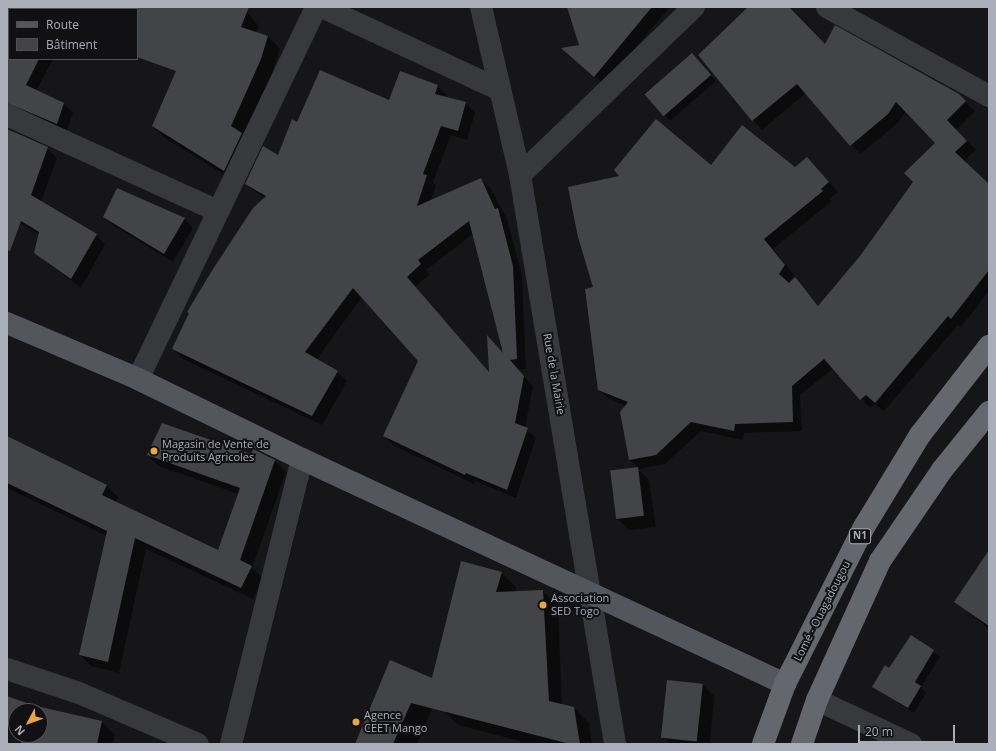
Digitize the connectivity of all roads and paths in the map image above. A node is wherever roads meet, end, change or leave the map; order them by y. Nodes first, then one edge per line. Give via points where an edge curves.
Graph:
1 (316, 7) edge
2 (322, 7) edge
3 (481, 7) edge
4 (694, 7) edge
5 (827, 7) edge
6 (500, 90) junction
7 (989, 96) edge
8 (7, 115) edge
9 (520, 175) junction
10 (218, 211) junction
11 (7, 323) edge
12 (989, 346) edge
13 (138, 379) junction
14 (989, 412) edge
15 (302, 459) junction
16 (591, 592) junction
17 (7, 669) edge
18 (785, 684) junction
19 (817, 700) junction
20 (198, 744) edge
21 (231, 744) edge
22 (615, 744) edge
23 (763, 744) edge
24 (802, 744) edge
25 (911, 744) edge

1 - 10 street
2 - 6 street
3 - 6 street, Rue de la Mairie
4 - 9 street
5 - 7 street
6 - 9 street, Rue de la Mairie
8 - 10 street
9 - 16 street, Rue de la Mairie
10 - 13 street
11 - 13 main road
12 - 18 highway, Lomé - Ouagadougou / N1 via 920,435 864,527
13 - 15 main road
14 - 19 highway via 942,470 880,560
15 - 16 main road
15 - 21 street
16 - 18 main road
16 - 22 street, Rue de la Mairie
17 - 20 street via 79,693
18 - 23 highway, Lomé - Ouagadougou / N1
19 - 24 highway
19 - 25 street

